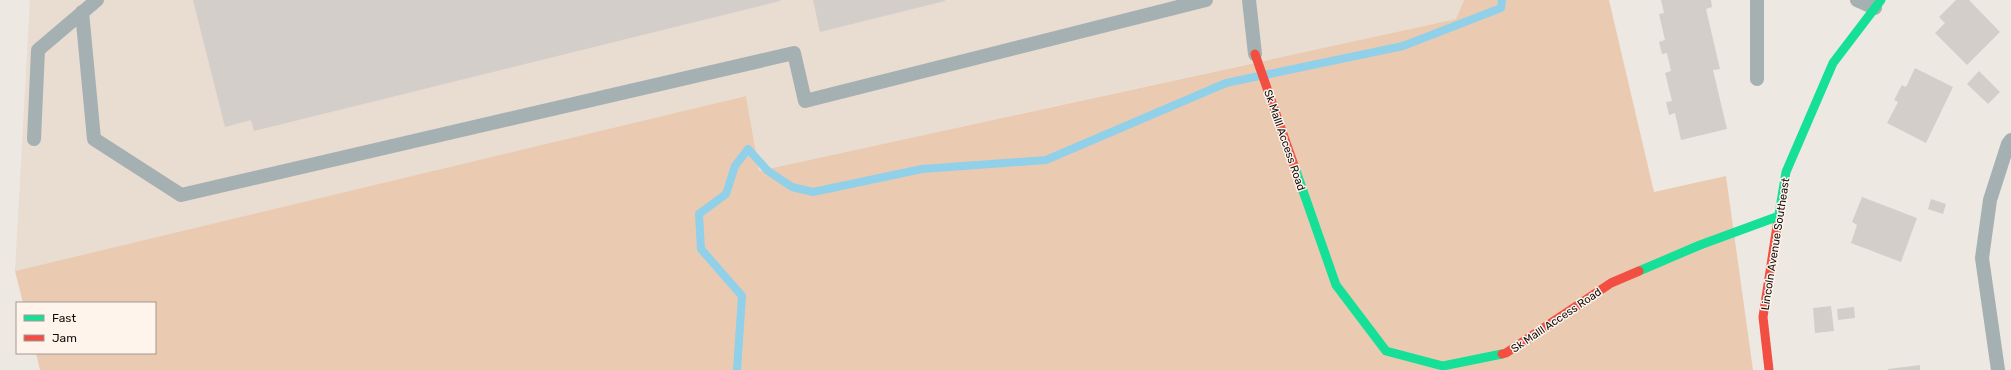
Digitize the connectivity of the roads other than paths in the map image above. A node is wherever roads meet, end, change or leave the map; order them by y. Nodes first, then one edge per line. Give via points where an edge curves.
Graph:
1 (97, 0) edge
2 (1206, 0) edge
3 (1250, 0) edge
4 (1757, 0) edge
5 (1857, 0) edge
6 (1878, 4) edge
7 (82, 12) junction
8 (1255, 54) joint
9 (1757, 79) dead end
10 (34, 139) dead end
11 (2011, 140) edge
12 (1779, 216) junction
13 (1769, 370) edge
14 (1998, 370) edge

1 - 7 lane
2 - 7 lane via 805,101 794,53 181,195 94,139
3 - 8 lane
4 - 9 lane
5 - 6 lane
6 - 12 street, Lincoln Avenue Southeast via 1833,63 1786,172
7 - 10 lane via 38,50
8 - 12 street, Sk Malll Access Road via 1336,285 1386,351 1443,366 1506,353 1611,283 1700,245
11 - 14 lane via 1990,200 1982,258
12 - 13 street, Lincoln Avenue Southeast via 1763,317

